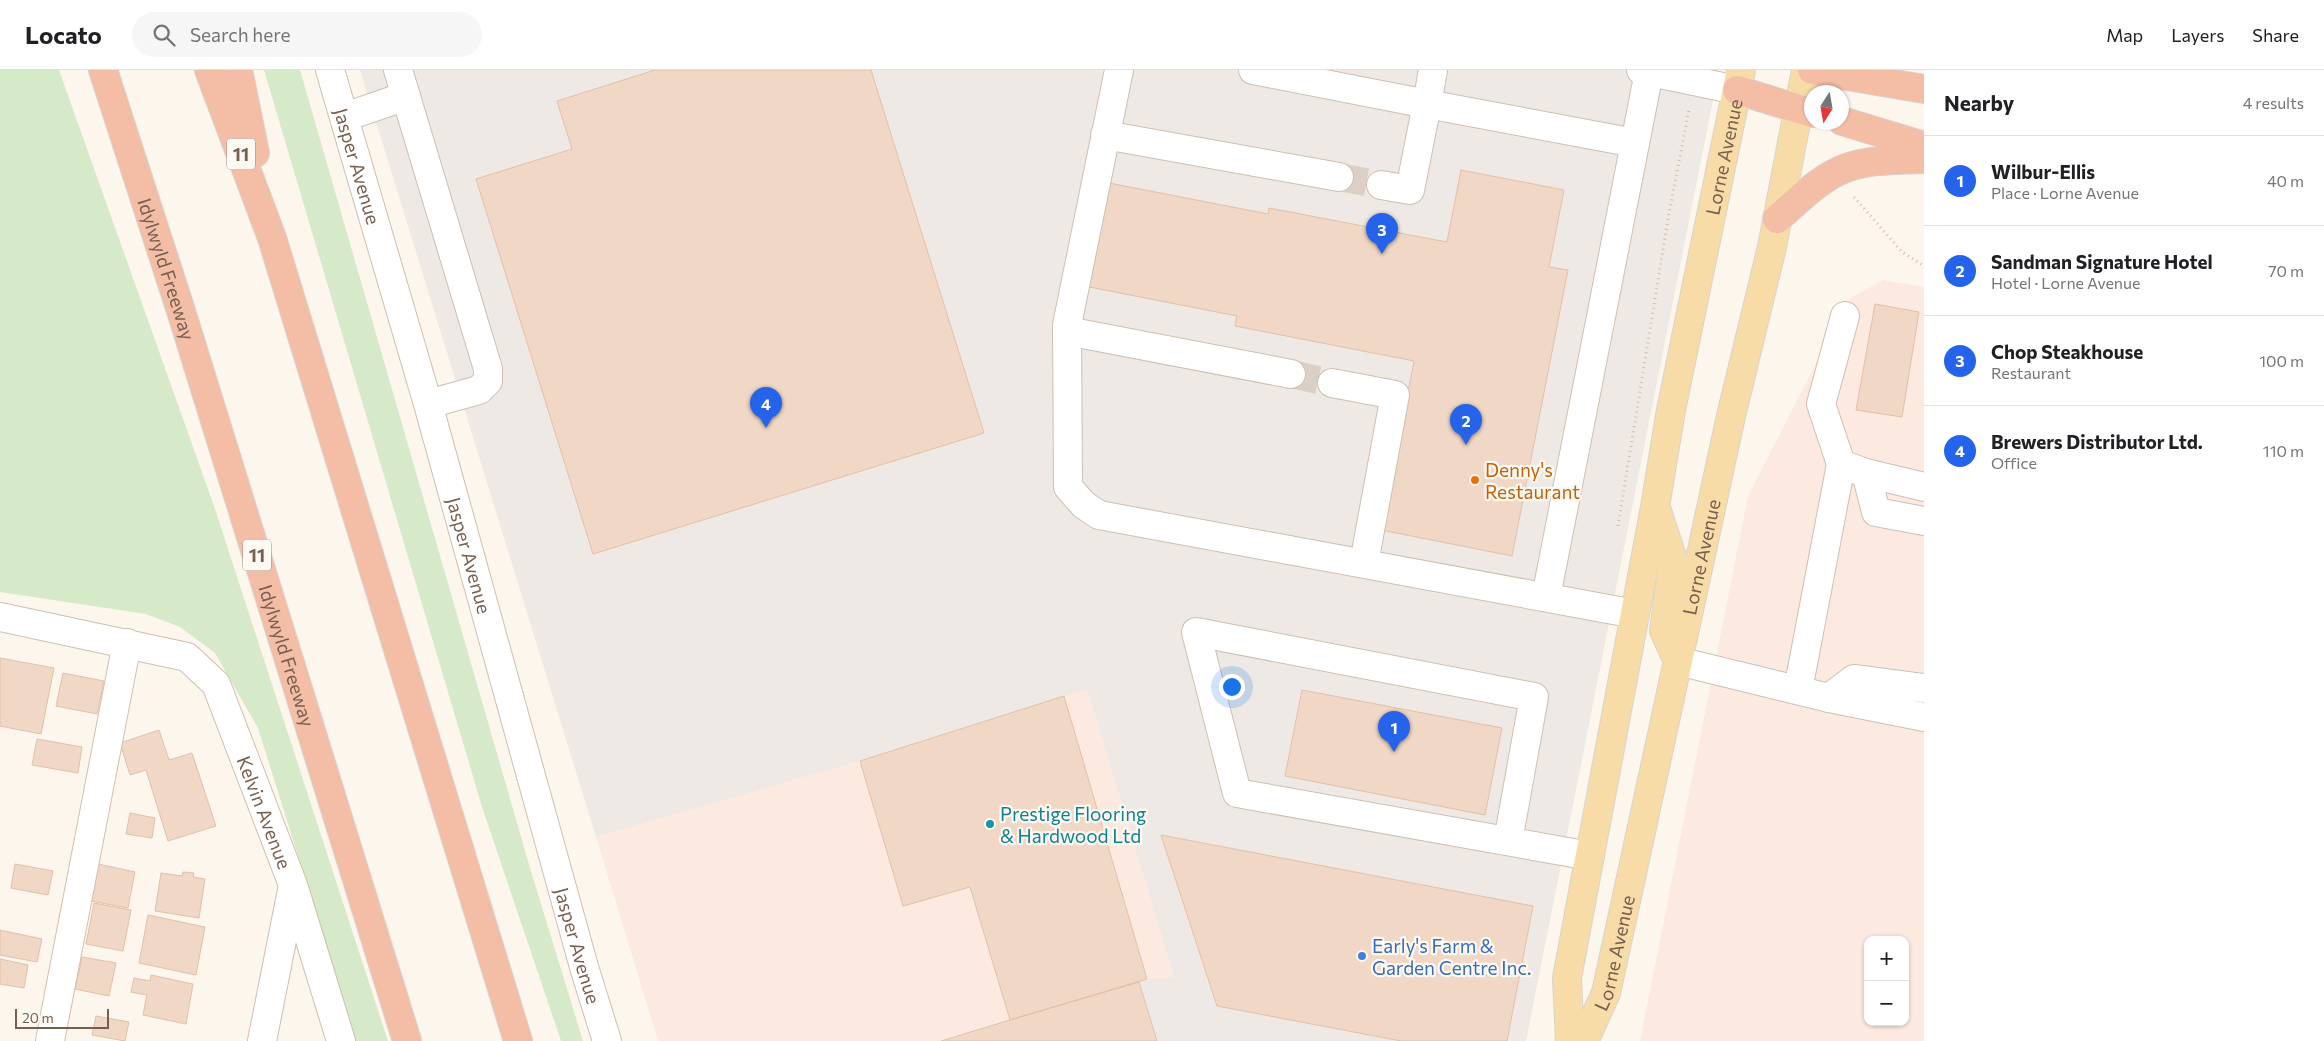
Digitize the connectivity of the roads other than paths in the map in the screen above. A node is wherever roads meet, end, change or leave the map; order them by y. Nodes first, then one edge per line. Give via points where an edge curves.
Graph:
1 (103, 70) edge
2 (209, 70) edge
3 (238, 70) edge
4 (330, 70) edge
5 (398, 70) edge
6 (1118, 70) edge
7 (1253, 70) edge
8 (1433, 70) edge
9 (1806, 70) edge
10 (1812, 70) edge
11 (1645, 71) edge
12 (1739, 80) edge
13 (1806, 85) edge
14 (1924, 89) edge
15 (406, 96) junction
16 (1427, 104) junction
17 (1804, 111) edge
18 (1804, 115) edge
19 (345, 117) junction
20 (1849, 123) edge
21 (1105, 135) junction
22 (1635, 143) junction
23 (1924, 146) edge
24 (1924, 158) edge
25 (1339, 177) tunnel mouth
26 (1381, 185) tunnel mouth
27 (1777, 219) junction
28 (272, 238) junction
29 (1845, 316) dead end
30 (1067, 331) junction
31 (1291, 374) tunnel mouth
32 (1332, 383) tunnel mouth
33 (428, 404) junction
34 (1853, 469) junction
35 (1924, 487) edge
36 (1655, 507) junction
37 (1924, 521) edge
38 (1364, 564) junction
39 (1546, 597) junction
40 (1635, 614) junction
41 (0, 616) edge
42 (127, 643) junction
43 (1678, 661) junction
44 (1924, 688) edge
45 (1798, 690) junction
46 (1829, 698) junction
47 (1924, 717) edge
48 (1508, 841) junction
49 (1590, 856) junction
50 (293, 885) junction
51 (50, 1041) edge
52 (262, 1041) edge
53 (342, 1041) edge
54 (408, 1041) edge
55 (518, 1041) edge
56 (607, 1041) edge
57 (1570, 1041) edge
58 (1584, 1041) edge

1 - 54 highway, Idylwyld Freeway / 11
2 - 28 highway, 11
3 - 28 highway
4 - 19 street, Jasper Avenue
5 - 15 street
6 - 21 street
7 - 16 street
8 - 16 street
9 - 13 main road, Lorne Avenue
10 - 14 highway
11 - 12 street
11 - 22 street
12 - 17 highway
12 - 36 main road, Lorne Avenue via 1671,410
15 - 19 street
15 - 33 street via 488,369 488,381 479,390
16 - 22 street
16 - 26 street via 1410,190
18 - 27 main road, Lorne Avenue
19 - 33 street, Jasper Avenue
20 - 23 highway
21 - 25 street
21 - 30 street
22 - 39 street
24 - 27 highway via 1888,160 1847,168 1817,184
27 - 43 main road, Lorne Avenue
28 - 55 highway, 11
29 - 34 street via 1821,404
30 - 31 street
30 - 38 street via 1068,488 1084,505 1099,515
32 - 38 street via 1395,395
33 - 56 street, Jasper Avenue
34 - 35 street
34 - 37 street via 1876,512
34 - 45 street
36 - 40 main road, Lorne Avenue
36 - 43 main road via 1674,560 1664,631
38 - 39 street
39 - 40 street
40 - 49 main road, Lorne Avenue
41 - 42 street, Kelvin Avenue
42 - 50 street, Kelvin Avenue via 187,657 216,684
42 - 51 street
43 - 45 street
43 - 58 main road, Lorne Avenue via 1606,993
44 - 46 street via 1854,680
45 - 46 street
46 - 47 street
48 - 48 street via 1237,793 1196,632 1534,696
48 - 49 street
49 - 57 main road, Lorne Avenue via 1567,978
50 - 52 street, Kelvin Avenue
50 - 53 street

